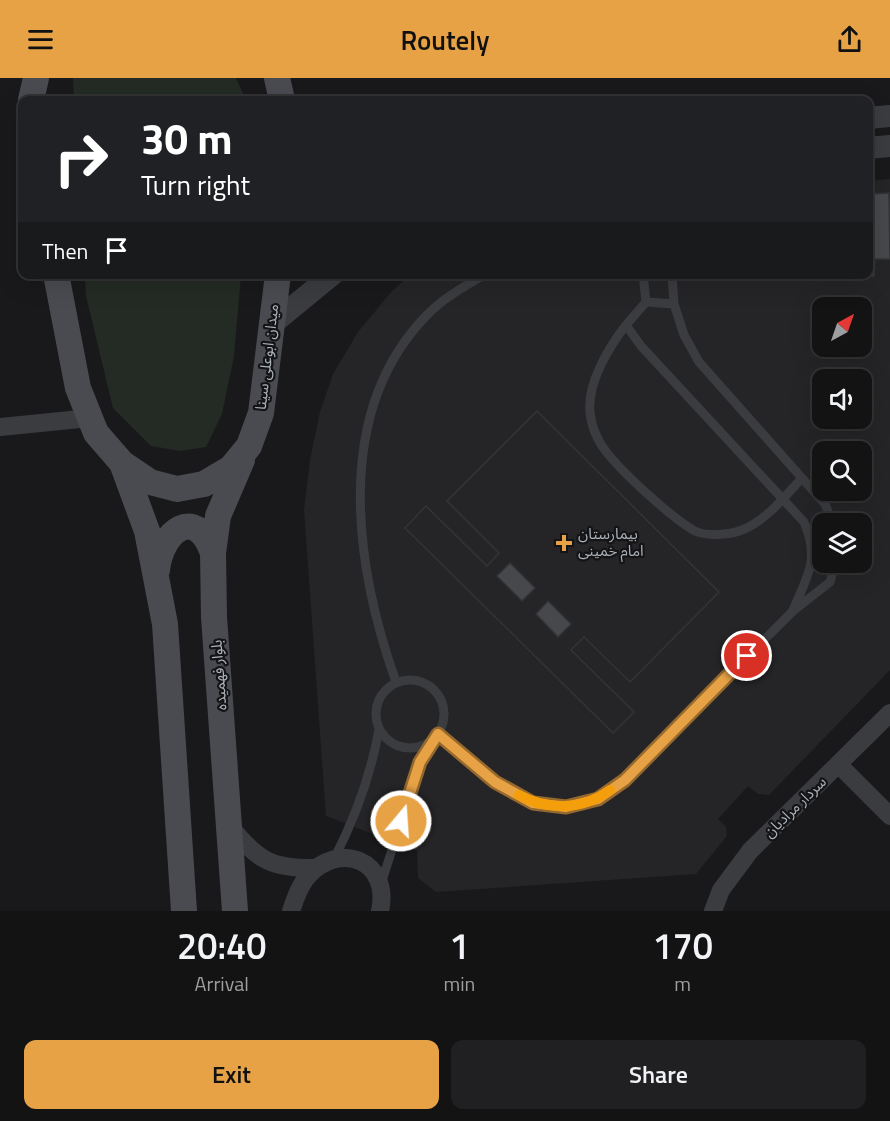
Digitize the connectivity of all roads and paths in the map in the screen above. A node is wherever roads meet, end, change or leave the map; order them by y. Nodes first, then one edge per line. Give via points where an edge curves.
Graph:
1 (36, 78) edge
2 (277, 78) edge
3 (32, 96) edge
4 (281, 96) edge
5 (890, 116) edge
6 (873, 118) edge
7 (890, 146) edge
8 (873, 148) edge
9 (57, 279) edge
10 (277, 279) edge
11 (327, 279) edge
12 (477, 279) edge
13 (642, 279) edge
14 (672, 279) edge
15 (646, 302) junction
16 (674, 304) junction
17 (272, 325) junction
18 (626, 325) junction
19 (90, 418) junction
20 (0, 428) edge
21 (249, 447) junction
22 (122, 463) junction
23 (801, 479) junction
24 (783, 498) junction
25 (829, 513) edge
26 (213, 553) junction
27 (157, 572) junction
28 (833, 573) edge
29 (793, 611) junction
30 (396, 682) junction
31 (890, 713) edge
32 (380, 729) junction
33 (435, 737) junction
34 (838, 764) junction
35 (890, 816) edge
36 (230, 826) junction
37 (326, 864) junction
38 (381, 884) junction
39 (184, 911) edge
40 (235, 911) edge
41 (291, 911) edge
42 (380, 911) edge
43 (713, 911) edge

1 - 3 main road
2 - 4 main road
5 - 6 street
7 - 8 street
9 - 19 main road, میدان ابوعلی سینا via 78,388
10 - 17 main road, میدان ابوعلی سینا
11 - 17 street
12 - 30 lane via 427,315 384,374 370,410 360,531 383,647
13 - 15 lane
14 - 16 lane
15 - 16 lane
15 - 18 lane
16 - 23 lane via 684,335 699,362
17 - 21 main road, میدان ابوعلی سینا via 261,413
18 - 24 lane via 641,346
18 - 24 lane via 611,344 592,391 594,431 604,450 694,531 720,534 743,530
19 - 20 street
19 - 22 main road, میدان ابوعلی سینا via 96,433
21 - 22 main road, میدان ابوعلی سینا via 231,468 204,484 177,489 150,482
21 - 26 main road, بلوار فهمیده via 218,516
22 - 27 main road via 147,531
23 - 24 lane
23 - 25 lane
24 - 29 lane via 804,522 813,542 812,566
26 - 27 main road via 208,538 200,530 188,526 174,530 159,553
26 - 36 main road, بلوار فهمیده
27 - 39 main road via 165,624
28 - 29 lane via 830,582
29 - 33 lane via 625,780 598,799 566,807 533,803 495,782
30 - 32 lane via 379,698 376,714
30 - 33 lane via 419,680 441,696 445,710 443,725
31 - 34 street, سردار مرادیان
32 - 33 lane via 388,741 401,747 419,747
32 - 37 lane via 351,826
33 - 38 lane via 420,762
34 - 35 street
34 - 43 street, سردار مرادیان via 750,851 721,890
36 - 37 street via 248,849 266,861 288,868
36 - 40 main road, بلوار فهمیده
37 - 38 street via 344,858 358,860 373,870
37 - 41 street via 298,890
38 - 42 street

